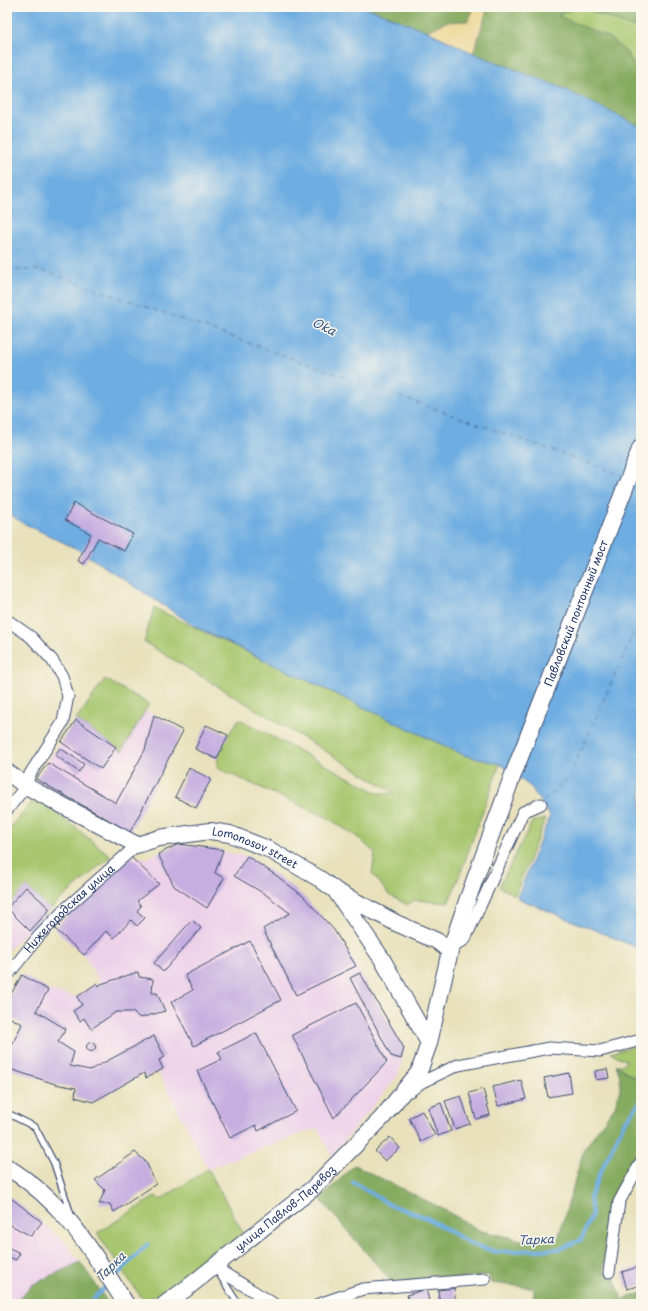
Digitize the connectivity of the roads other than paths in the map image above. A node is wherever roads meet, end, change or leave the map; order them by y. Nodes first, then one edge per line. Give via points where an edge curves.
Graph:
1 (641, 447) edge
2 (7, 620) edge
3 (7, 772) edge
4 (26, 786) junction
5 (541, 804) dead end
6 (7, 810) edge
7 (137, 845) junction
8 (335, 890) junction
9 (450, 950) junction
10 (7, 976) edge
11 (641, 1040) edge
12 (429, 1043) junction
13 (396, 1103) junction
14 (7, 1113) edge
15 (641, 1162) edge
16 (7, 1167) edge
17 (74, 1224) junction
18 (214, 1267) junction
19 (609, 1272) dead end
20 (485, 1279) dead end
21 (126, 1304) edge
22 (165, 1304) edge
23 (238, 1304) edge
24 (274, 1304) edge
25 (319, 1304) edge

1 - 9 main road, Павловский понтонный мост via 511,780
2 - 4 street via 31,637 52,660 62,676 68,696 63,722 30,774
3 - 4 main road
4 - 6 street
4 - 7 main road
5 - 9 street via 523,812 465,939
7 - 8 main road, Lomonosov street via 159,838 210,831 230,834 287,859
7 - 10 street, Нижегородская улица via 39,936
8 - 9 main road
8 - 12 main road, Lomonosov street via 382,959
9 - 12 main road, улица Павлов-Перевоз
11 - 13 street, улица Павлов-Перевоз via 600,1051 549,1048 458,1065 422,1082
12 - 13 main road, улица Павлов-Перевоз via 420,1072
13 - 18 main road, улица Павлов-Перевоз via 312,1189
14 - 17 lane via 35,1127 54,1163
15 - 19 street via 618,1202
16 - 17 main road via 20,1175
17 - 21 main road
18 - 22 main road, улица Павлов-Перевоз
18 - 23 lane
18 - 24 street
20 - 25 street via 363,1289

